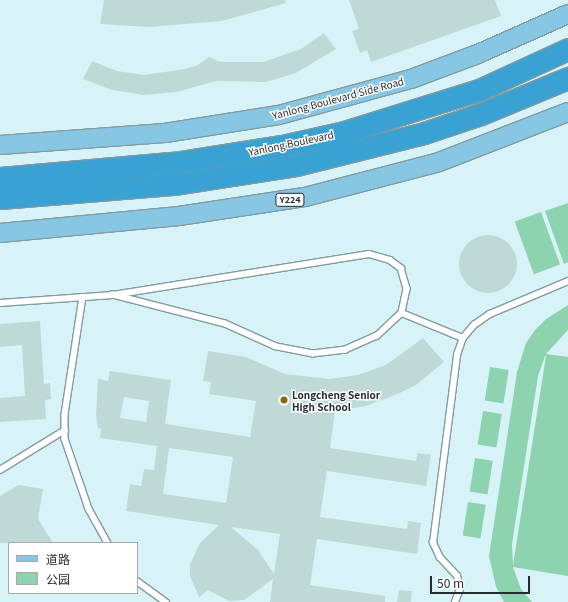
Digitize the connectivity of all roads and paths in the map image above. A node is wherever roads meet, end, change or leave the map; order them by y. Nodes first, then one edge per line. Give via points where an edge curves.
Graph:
1 (568, 14) edge
2 (568, 49) edge
3 (568, 78) edge
4 (568, 112) edge
5 (2, 146) edge
6 (0, 178) edge
7 (0, 198) edge
8 (3, 231) edge
9 (568, 281) edge
10 (114, 294) junction
11 (83, 297) junction
12 (0, 303) edge
13 (402, 313) junction
14 (463, 338) junction
15 (65, 430) junction
16 (0, 470) edge
17 (107, 542) edge
18 (138, 582) edge
19 (166, 602) edge
20 (455, 602) edge

1 - 5 main road, Yanlong Boulevard Side Road via 478,54 411,79 279,115 165,133
2 - 6 highway, Yanlong Boulevard via 532,68 479,90 410,113 282,146 173,163
3 - 7 highway via 424,133 296,165 175,184
4 - 8 main road, Y224 via 439,162 305,197 180,216
9 - 14 lane via 490,314 474,325
10 - 11 lane
10 - 13 lane via 225,324 276,347 313,354 340,351 362,344 376,336
10 - 13 lane via 369,254 390,260 401,268 408,289
11 - 12 lane
11 - 15 lane
13 - 14 lane
14 - 20 lane via 454,374 433,538 440,558 457,576 460,589
15 - 16 lane
15 - 17 lane via 78,482 89,509
18 - 19 lane

